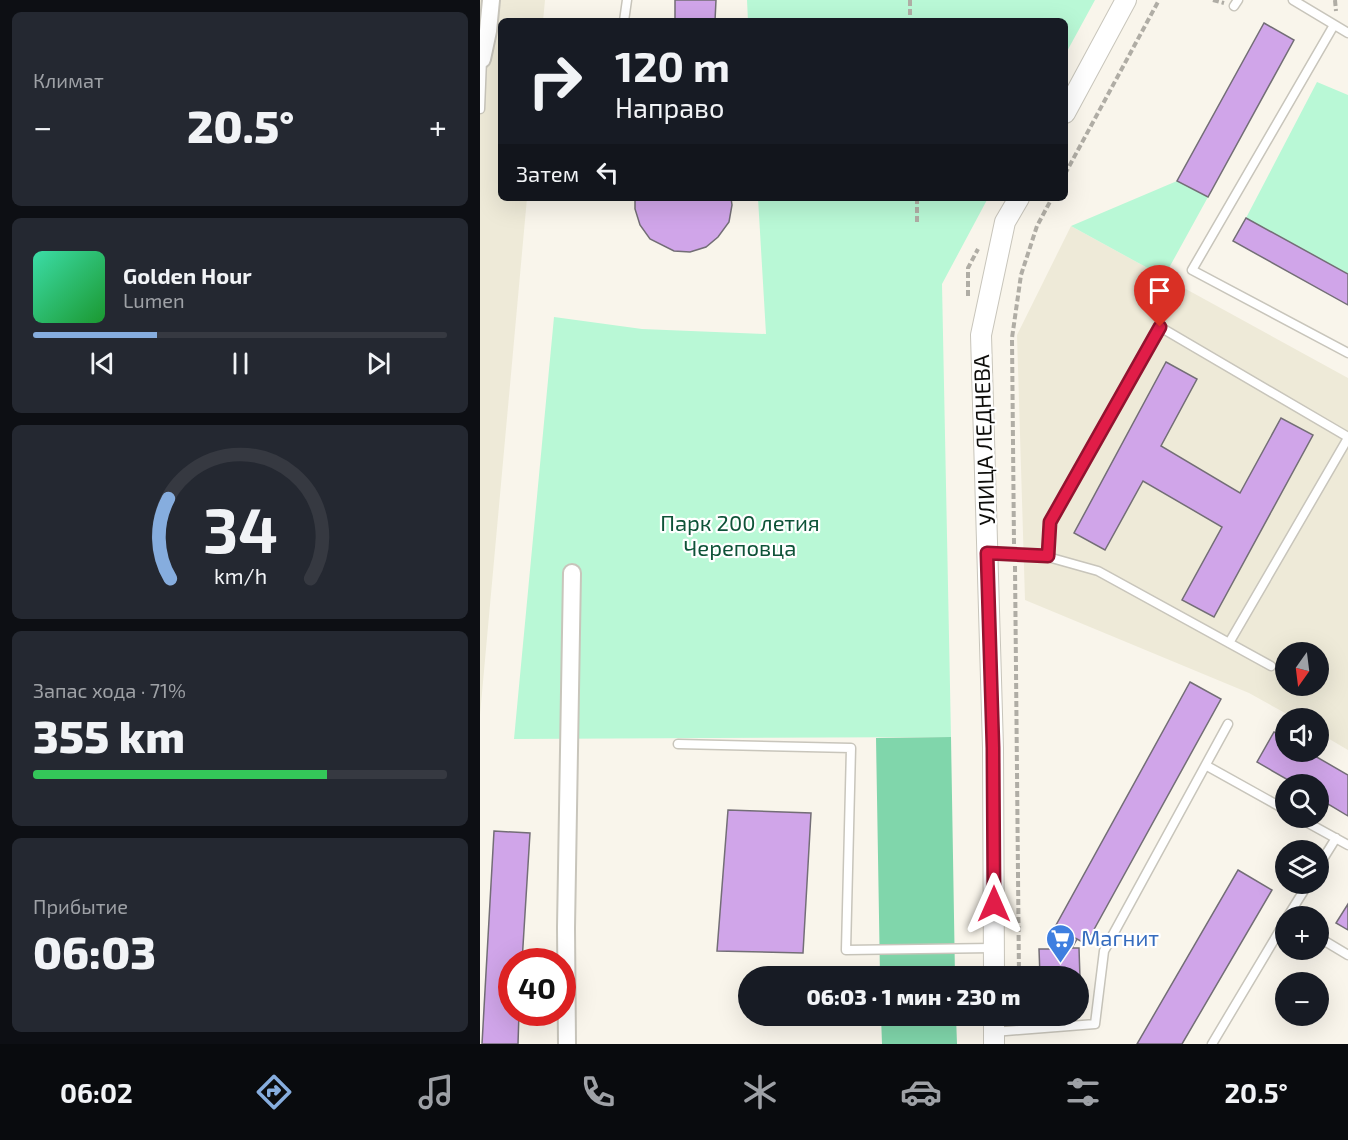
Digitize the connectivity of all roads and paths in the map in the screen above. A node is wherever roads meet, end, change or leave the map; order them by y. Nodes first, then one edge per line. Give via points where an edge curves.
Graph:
1 (491, 0) edge
2 (627, 0) edge
3 (910, 0) edge
4 (1126, 0) edge
5 (1159, 0) edge
6 (1293, 0) edge
7 (624, 18) edge
8 (910, 18) edge
9 (1334, 25) junction
10 (1348, 33) edge
11 (481, 58) edge
12 (1068, 107) edge
13 (480, 109) edge
14 (1068, 168) edge
15 (916, 201) edge
16 (1017, 201) edge
17 (1050, 201) edge
18 (917, 224) dead end
19 (1348, 353) edge
20 (1348, 437) edge
21 (987, 553) junction
22 (1015, 555) junction
23 (1048, 556) junction
24 (572, 573) dead end
25 (1229, 643) junction
26 (1271, 666) dead end
27 (1228, 724) dead end
28 (678, 744) dead end
29 (1207, 766) junction
30 (1275, 804) edge
31 (1318, 828) edge
32 (1336, 838) junction
33 (1348, 844) edge
34 (1329, 849) edge
35 (1275, 938) edge
36 (1329, 944) edge
37 (994, 948) junction
38 (1348, 955) edge
39 (994, 966) edge
40 (1019, 966) edge
41 (994, 1030) edge
42 (567, 1044) edge
43 (1212, 1044) edge

1 - 11 street
2 - 7 lane
3 - 8 path
4 - 12 street
5 - 14 path
6 - 9 lane
9 - 10 lane
9 - 19 lane via 1192,270
11 - 13 lane
15 - 18 path
16 - 21 street, УЛИЦА ЛЕДНЕВА via 1005,222 981,335
17 - 22 path via 1037,226 1021,275 1012,338
20 - 23 lane via 1160,327 1050,522
20 - 25 lane
21 - 22 lane
21 - 37 street, УЛИЦА ЛЕДНЕВА
22 - 23 lane
22 - 40 path
23 - 25 lane via 1098,571
24 - 42 street
25 - 26 lane
27 - 29 lane
28 - 37 lane via 851,748 846,950
29 - 30 lane
29 - 41 lane via 1104,951 1095,1024
31 - 32 lane
32 - 33 lane
32 - 34 lane
35 - 43 lane
36 - 38 lane
37 - 39 street, УЛИЦА ЛЕДНЕВА

